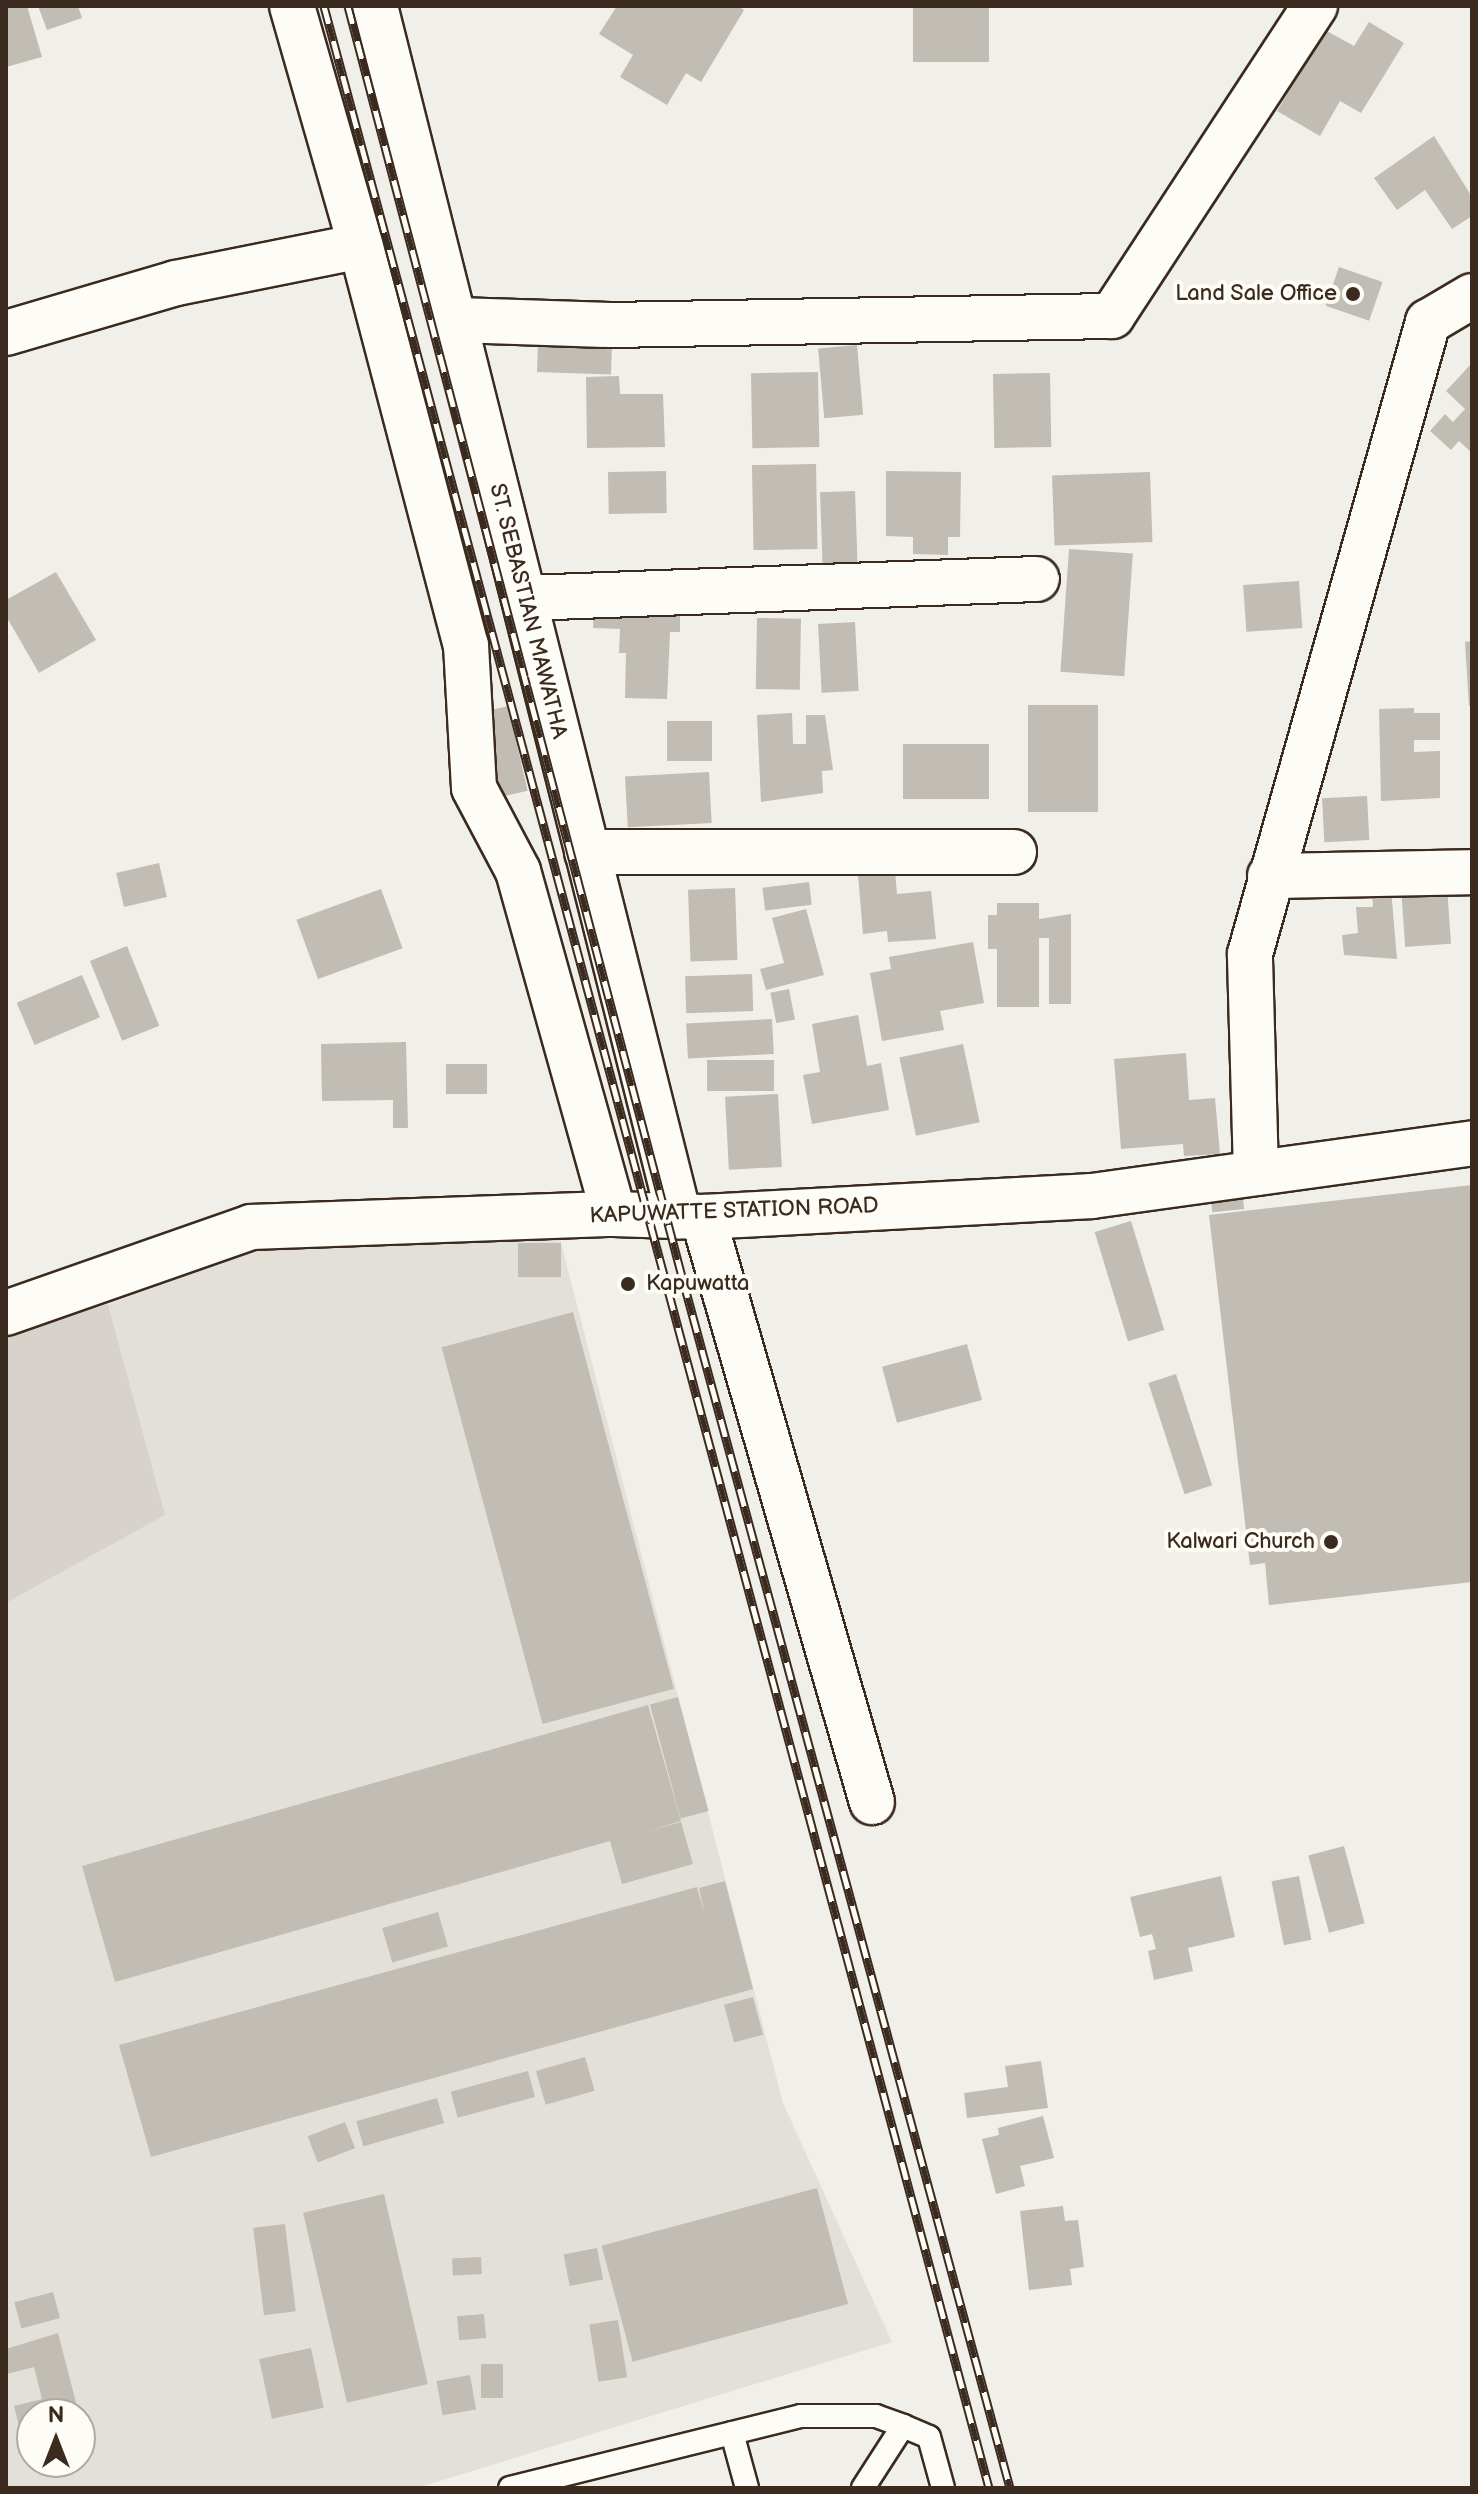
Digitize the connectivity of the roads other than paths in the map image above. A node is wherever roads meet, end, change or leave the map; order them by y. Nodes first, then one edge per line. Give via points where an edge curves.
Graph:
1 (292, 6) edge
2 (375, 6) edge
3 (1315, 6) edge
4 (361, 246) junction
5 (1472, 296) edge
6 (457, 320) junction
7 (6, 333) edge
8 (1037, 579) dead end
9 (526, 598) junction
10 (587, 852) junction
11 (1014, 852) dead end
12 (1472, 872) edge
13 (1270, 876) junction
14 (1472, 1143) edge
15 (1256, 1173) junction
16 (614, 1214) junction
17 (691, 1216) junction
18 (6, 1313) edge
19 (872, 1802) dead end
20 (903, 2426) junction
21 (732, 2433) junction
22 (510, 2488) edge
23 (747, 2488) edge
24 (863, 2488) edge
25 (943, 2488) edge

1 - 4 street
2 - 6 street, ST. SEBASTIAN MAWATHA
3 - 6 street via 1112,316 610,325
4 - 7 street via 176,283
4 - 16 street via 466,645 474,788 518,871
5 - 13 street via 1428,322
6 - 9 street, ST. SEBASTIAN MAWATHA
8 - 9 street
9 - 10 street, ST. SEBASTIAN MAWATHA
10 - 11 street
10 - 17 street, ST. SEBASTIAN MAWATHA
12 - 13 street
13 - 15 street via 1250,954
14 - 15 street, KAPUWATTE STATION ROAD
15 - 17 street, KAPUWATTE STATION ROAD via 1092,1196
16 - 17 street, KAPUWATTE STATION ROAD
16 - 18 street, KAPUWATTE STATION ROAD via 251,1227
17 - 19 street, ST. SEBASTIAN MAWATHA
20 - 21 lane via 876,2416 801,2416
20 - 24 lane
20 - 25 lane via 929,2437
21 - 22 lane
21 - 23 lane

